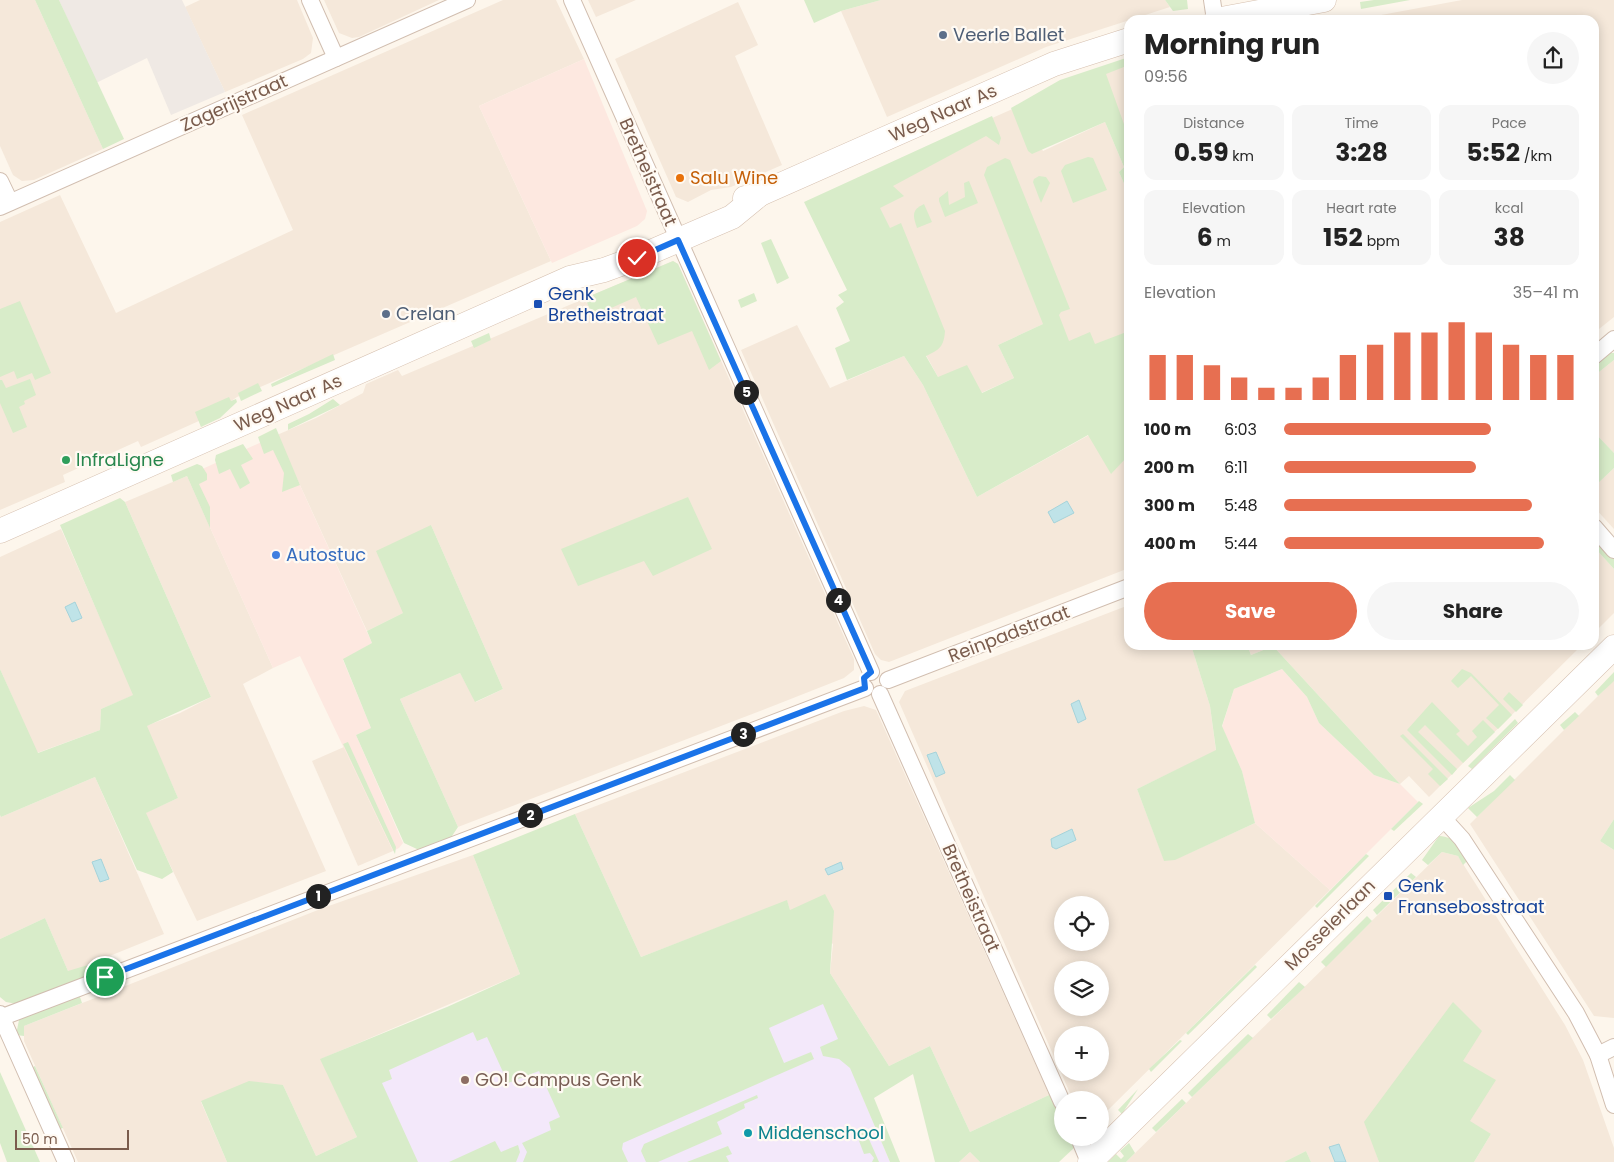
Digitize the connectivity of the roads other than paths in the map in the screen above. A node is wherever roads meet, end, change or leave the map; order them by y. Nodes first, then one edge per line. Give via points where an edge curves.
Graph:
1 (310, 0) edge
2 (468, 0) edge
3 (572, 0) edge
4 (1212, 0) edge
5 (1324, 0) edge
6 (1215, 15) edge
7 (1243, 15) edge
8 (1124, 42) edge
9 (336, 58) junction
10 (0, 180) edge
11 (5, 204) edge
12 (676, 234) junction
13 (1614, 339) edge
14 (1599, 352) edge
15 (0, 531) edge
16 (1599, 533) edge
17 (1614, 550) edge
18 (1124, 589) edge
19 (1614, 647) edge
20 (871, 672) junction
21 (888, 680) junction
22 (865, 688) junction
23 (880, 694) junction
24 (1441, 816) junction
25 (1, 1016) edge
26 (1614, 1047) edge
27 (1598, 1055) junction
28 (1057, 1091) edge
29 (1614, 1105) edge
30 (1083, 1146) edge
31 (66, 1162) edge
32 (1090, 1162) edge

1 - 9 street
2 - 9 street, Zagerijstraat
3 - 12 street, Bretheistraat
4 - 6 street
5 - 7 main road
8 - 12 main road, Weg Naar As via 1054,64 760,194 732,216
9 - 11 street, Zagerijstraat
10 - 11 street
12 - 15 main road, Weg Naar As via 615,253 576,276
12 - 20 street, Bretheistraat
13 - 14 street
16 - 17 street
18 - 21 street, Reinpadstraat
19 - 24 main road, Mosselerlaan
20 - 21 street via 882,672
20 - 22 street via 864,678
21 - 23 street via 888,688
22 - 23 street via 873,695
22 - 25 street
23 - 28 street, Bretheistraat
24 - 27 street via 1462,839 1576,1013
24 - 32 main road, Mosselerlaan
25 - 31 street
26 - 27 street
27 - 29 street
30 - 32 street

